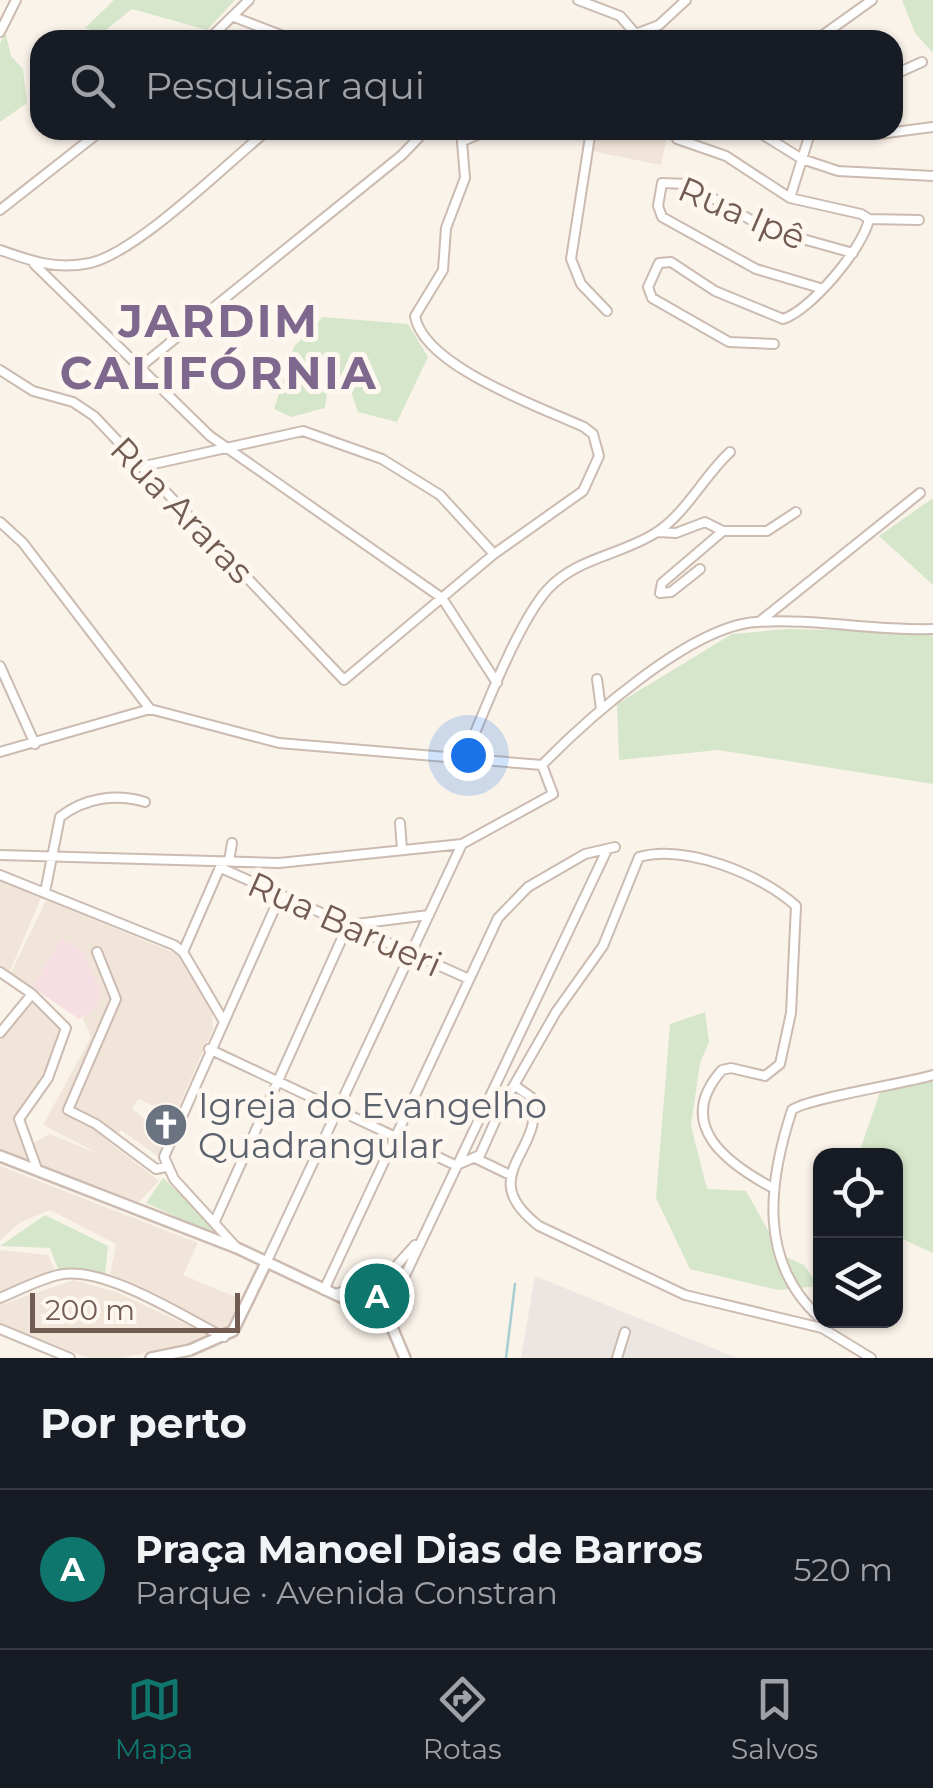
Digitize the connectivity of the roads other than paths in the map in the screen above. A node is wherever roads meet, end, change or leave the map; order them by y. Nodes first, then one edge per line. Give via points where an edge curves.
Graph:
1 (16, 0) edge
2 (249, 0) edge
3 (578, 0) edge
4 (686, 0) edge
5 (872, 0) edge
6 (234, 17) junction
7 (219, 30) edge
8 (268, 30) edge
9 (634, 30) edge
10 (650, 30) edge
11 (830, 30) edge
12 (0, 32) edge
13 (922, 62) dead end
14 (903, 71) edge
15 (933, 128) edge
16 (903, 130) edge
17 (89, 140) edge
18 (255, 140) edge
19 (417, 140) edge
20 (468, 140) edge
21 (589, 140) edge
22 (677, 140) edge
23 (775, 140) edge
24 (808, 140) edge
25 (464, 142) joint
26 (802, 159) junction
27 (933, 176) edge
28 (790, 198) junction
29 (0, 210) edge
30 (869, 220) junction
31 (919, 220) dead end
32 (0, 250) edge
33 (853, 253) junction
34 (34, 264) junction
35 (820, 288) junction
36 (607, 311) dead end
37 (774, 344) dead end
38 (140, 367) junction
39 (0, 370) edge
40 (227, 446) junction
41 (730, 452) dead end
42 (140, 467) junction
43 (920, 493) dead end
44 (796, 512) dead end
45 (0, 522) edge
46 (723, 530) junction
47 (657, 532) junction
48 (494, 554) junction
49 (700, 569) dead end
50 (442, 598) junction
51 (758, 622) junction
52 (933, 629) edge
53 (0, 666) edge
54 (597, 679) dead end
55 (497, 682) junction
56 (601, 708) junction
57 (150, 709) junction
58 (34, 744) junction
59 (0, 752) edge
60 (463, 762) junction
61 (542, 765) junction
62 (144, 802) dead end
63 (400, 823) dead end
64 (232, 843) dead end
65 (462, 844) junction
66 (402, 850) junction
67 (0, 855) edge
68 (55, 856) junction
69 (223, 863) junction
70 (0, 876) edge
71 (45, 892) junction
72 (281, 894) junction
73 (429, 915) junction
74 (348, 925) junction
75 (97, 952) dead end
76 (183, 952) junction
77 (411, 953) junction
78 (0, 972) edge
79 (469, 980) junction
80 (32, 994) junction
81 (223, 1020) junction
82 (0, 1032) edge
83 (209, 1048) junction
84 (521, 1073) junction
85 (933, 1076) edge
86 (278, 1081) junction
87 (514, 1086) junction
88 (532, 1097) junction
89 (338, 1110) junction
90 (398, 1138) junction
91 (0, 1156) edge
92 (474, 1158) junction
93 (458, 1165) junction
94 (166, 1167) junction
95 (37, 1169) junction
96 (510, 1175) junction
97 (773, 1188) junction
98 (216, 1221) junction
99 (422, 1238) junction
100 (237, 1248) junction
101 (264, 1267) junction
102 (386, 1276) junction
103 (400, 1286) junction
104 (329, 1292) junction
105 (0, 1298) edge
106 (396, 1301) junction
107 (813, 1309) edge
108 (372, 1313) junction
109 (390, 1325) junction
110 (832, 1328) edge
111 (0, 1329) edge
112 (624, 1332) dead end
113 (224, 1338) junction
114 (844, 1338) junction
115 (401, 1357) edge
116 (70, 1358) edge
117 (151, 1358) edge
118 (617, 1358) edge
119 (871, 1358) edge

1 - 12 street
2 - 6 street
3 - 9 street via 620,16
4 - 10 street
5 - 11 street
6 - 7 street
6 - 8 street
13 - 14 street
15 - 16 street
17 - 29 street
18 - 34 street via 110,256
19 - 38 street
20 - 25 street
21 - 36 street via 570,259 581,284
22 - 28 street via 726,156
23 - 26 street
24 - 26 street
25 - 48 street via 465,178 446,228 439,279 415,316 419,332 446,360 584,427 598,445 598,464 583,491
26 - 27 street via 852,174
26 - 28 street
28 - 30 street
30 - 31 street
30 - 33 street
32 - 34 street
33 - 35 street
33 - 35 street, Rua Ipê via 767,230 688,184 662,183 662,217 746,264
34 - 38 street
35 - 37 street via 792,316 778,319 670,262 659,263 648,287 652,298 729,342
38 - 40 street
39 - 42 street, Rua Araras via 33,391 81,406
40 - 42 street
40 - 48 street via 303,432 368,454 440,495
40 - 50 street
41 - 47 street
42 - 50 street, Rua Araras via 344,680
43 - 51 street
44 - 46 street via 767,531
45 - 57 street
46 - 47 street via 705,522
46 - 49 street via 659,592 672,592
47 - 55 street via 545,592
48 - 50 street
50 - 55 street
51 - 52 street
51 - 56 street via 723,628
53 - 58 street
54 - 56 street
55 - 60 street
56 - 61 street
57 - 58 street
57 - 60 street via 279,743
58 - 59 street
60 - 61 street
61 - 65 street via 554,794
62 - 68 street via 112,797 60,817
63 - 66 street
64 - 69 street
65 - 66 street
65 - 73 street
66 - 69 street
67 - 68 street
68 - 69 street
68 - 71 street
69 - 72 street, Rua Barueri
69 - 76 street
70 - 71 street
71 - 76 street
72 - 74 street, Rua Barueri
72 - 81 street
73 - 74 street
73 - 77 street
74 - 77 street, Rua Barueri
74 - 86 street
75 - 94 street via 116,999 68,1110 156,1169
76 - 81 street
77 - 79 street, Rua Barueri
77 - 89 street
78 - 80 street
79 - 90 street
79 - 93 street via 517,894 585,854 611,848
80 - 82 street
80 - 95 street via 66,1028 48,1078 19,1119
81 - 83 street
83 - 86 street
83 - 94 street via 165,1151
84 - 87 street
84 - 88 street
84 - 97 street via 603,946 639,857 686,858 759,883 784,895 798,914 785,1049 765,1076 722,1070 705,1103 714,1146 731,1165
85 - 97 street via 794,1106
86 - 89 street
86 - 98 street
87 - 88 street
87 - 92 street
88 - 96 street via 534,1123
89 - 90 street
89 - 101 street
90 - 93 street
90 - 104 street
91 - 95 street
92 - 93 street
92 - 96 street
93 - 99 street
94 - 98 street
95 - 100 street
96 - 114 street via 512,1197 538,1226 686,1295
97 - 107 street via 779,1262
98 - 100 street
99 - 102 street
99 - 103 street
100 - 101 street
101 - 104 street
101 - 113 street via 240,1320
102 - 103 street
102 - 104 street via 366,1287
103 - 106 street
104 - 108 street
105 - 113 street via 58,1275 87,1275
106 - 108 street
106 - 109 street
108 - 109 street
109 - 115 street
110 - 114 street
111 - 116 street
112 - 118 street
113 - 117 street
114 - 119 street

